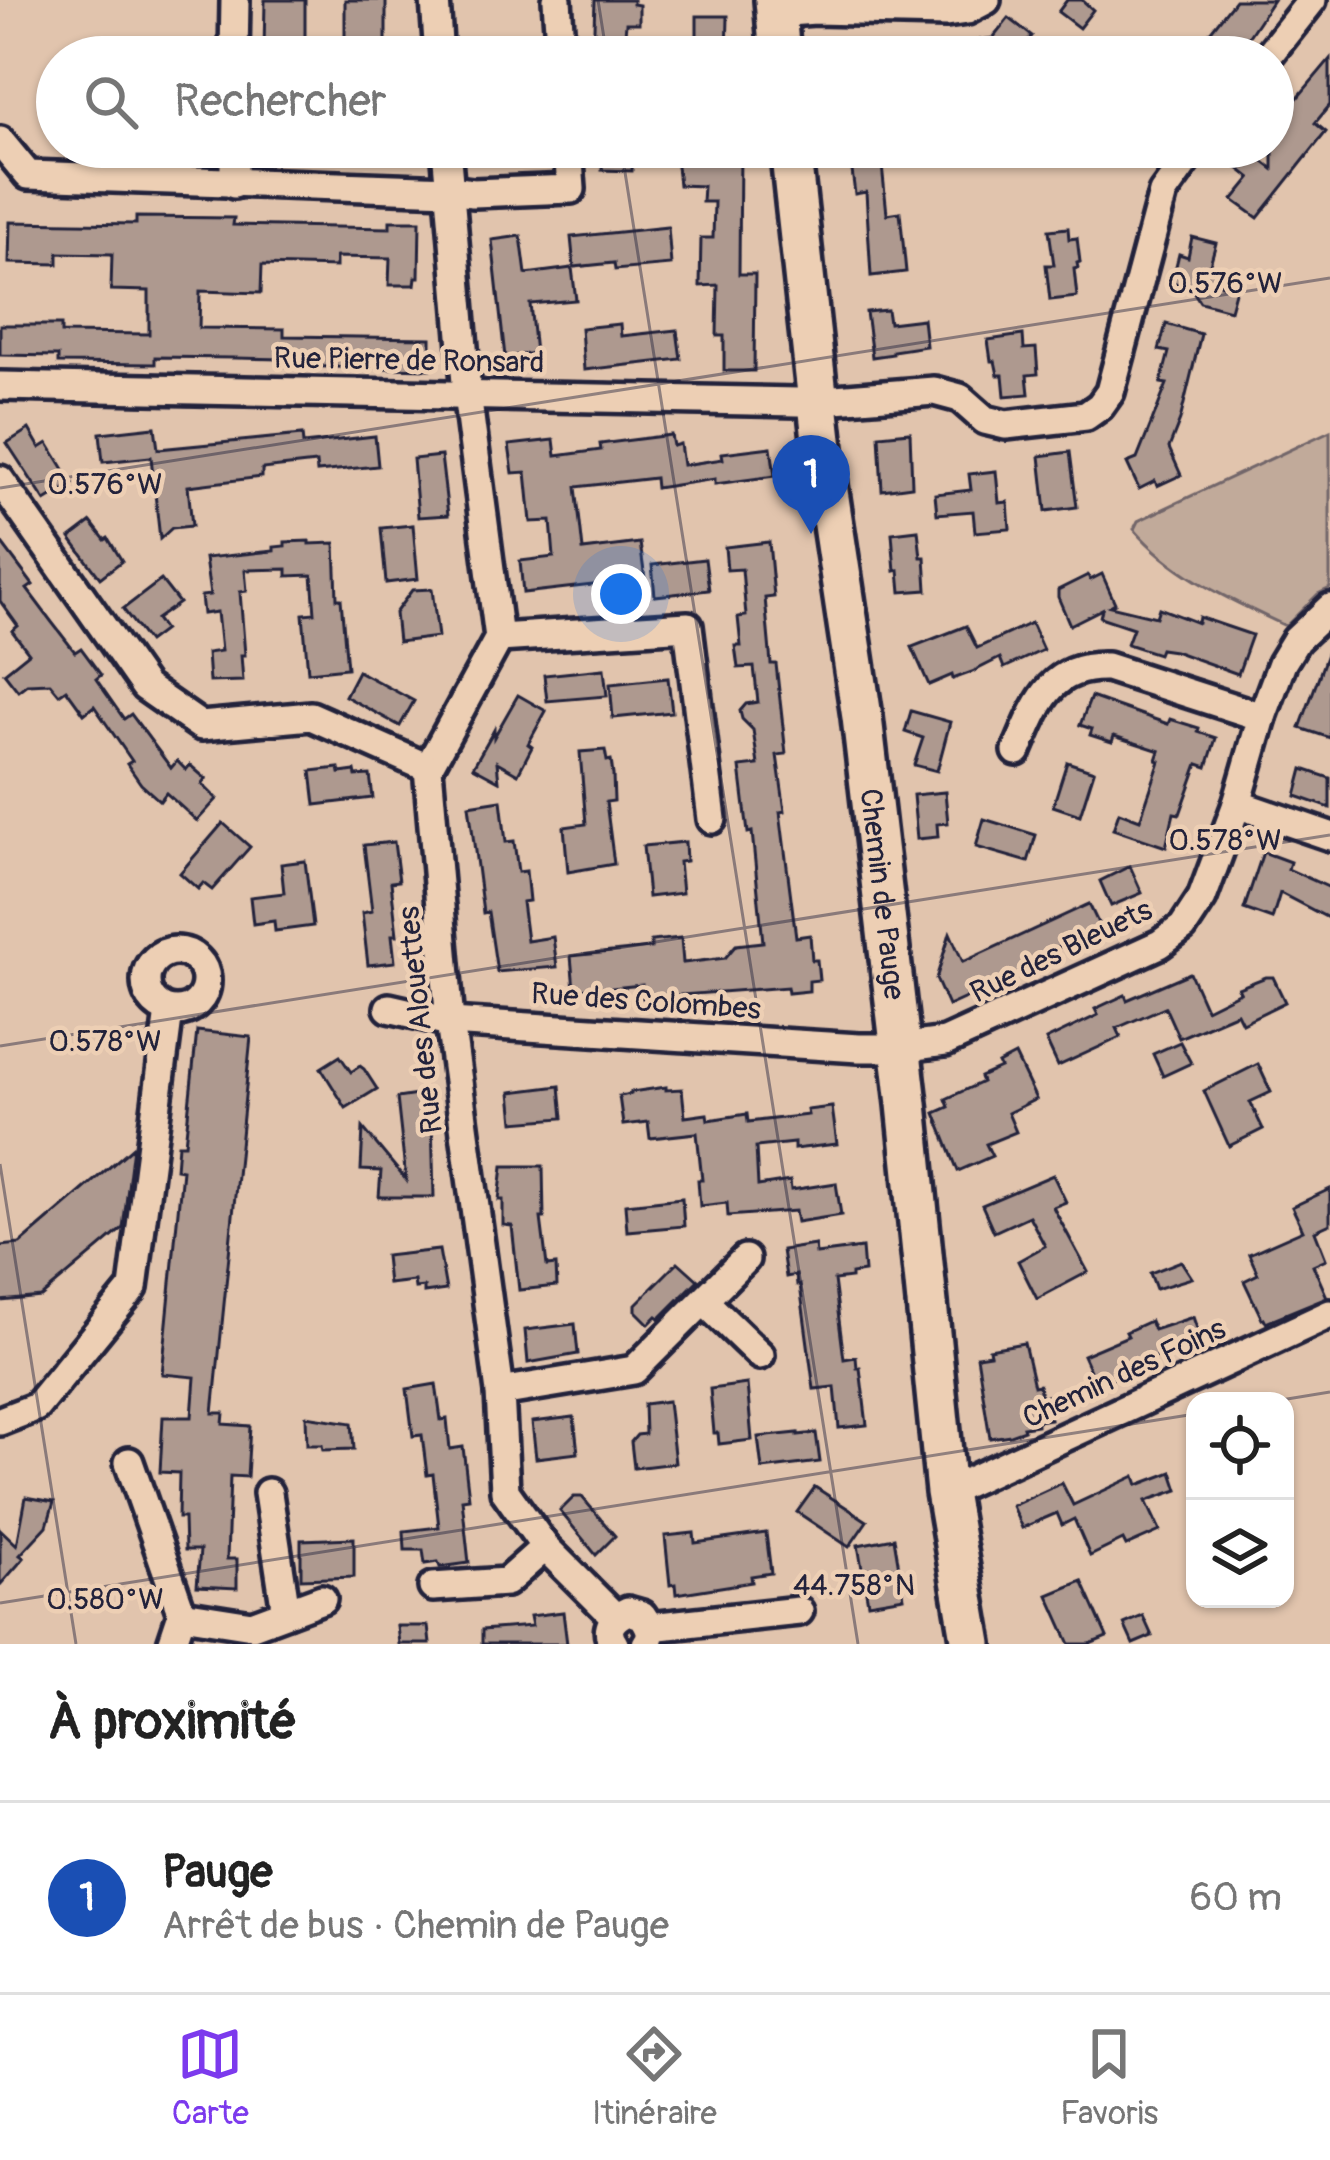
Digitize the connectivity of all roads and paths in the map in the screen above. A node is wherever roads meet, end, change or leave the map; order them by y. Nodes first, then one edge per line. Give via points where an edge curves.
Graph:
1 (235, 0) edge
2 (435, 0) edge
3 (556, 0) edge
4 (986, 0) edge
5 (1312, 0) edge
6 (775, 6) edge
7 (234, 36) edge
8 (438, 36) edge
9 (559, 36) edge
10 (778, 36) edge
11 (1284, 36) edge
12 (0, 141) edge
13 (234, 168) edge
14 (447, 168) edge
15 (570, 168) edge
16 (792, 168) edge
17 (1181, 168) edge
18 (234, 184) junction
19 (449, 190) junction
20 (0, 386) edge
21 (466, 394) junction
22 (817, 401) junction
23 (0, 480) edge
24 (1330, 608) edge
25 (499, 638) junction
26 (1262, 717) junction
27 (1017, 751) dead end
28 (428, 768) junction
29 (1237, 804) junction
30 (712, 819) dead end
31 (1330, 836) edge
32 (388, 1007) dead end
33 (169, 1011) dead end
34 (450, 1022) junction
35 (900, 1048) junction
36 (745, 1259) dead end
37 (704, 1301) junction
38 (1330, 1314) edge
39 (760, 1355) dead end
40 (500, 1392) junction
41 (0, 1421) edge
42 (129, 1462) dead end
43 (946, 1492) junction
44 (268, 1493) dead end
45 (545, 1547) junction
46 (433, 1587) dead end
47 (322, 1599) dead end
48 (799, 1611) dead end
49 (286, 1612) junction
50 (182, 1614) junction
51 (615, 1630) edge
52 (648, 1636) edge
53 (972, 1643) edge
54 (172, 1644) edge

1 - 7 street
2 - 8 street
3 - 9 street
4 - 6 street via 946,14
5 - 11 street
6 - 10 street
12 - 18 street via 28,175
13 - 18 street
14 - 19 street
15 - 19 street via 571,189
16 - 22 street, Chemin de Pauge
17 - 22 street, Rue Pierre de Ronsard via 1163,193 1110,392 1094,412 1006,425 934,391
18 - 19 street
19 - 21 street
20 - 21 street, Rue Pierre de Ronsard
21 - 22 street, Rue Pierre de Ronsard
21 - 25 street
22 - 35 street, Chemin de Pauge
23 - 28 street via 145,687 201,726 311,716
24 - 26 street, Rue des Bleuets via 1296,640
25 - 28 street
25 - 30 street via 688,626
26 - 27 street via 1089,666 1040,698
26 - 29 street, Rue des Bleuets
28 - 34 street, Rue des Alouettes
29 - 31 street
29 - 35 street, Rue des Bleuets via 1202,898 1172,936 945,1042
32 - 34 street, Rue des Colombes
33 - 41 street via 133,1288 36,1407
34 - 35 street, Rue des Colombes
34 - 40 street, Rue des Alouettes
35 - 43 street, Chemin de Pauge
36 - 37 street
37 - 39 street
37 - 40 street via 634,1370
38 - 43 street, Chemin des Foins
40 - 45 street, Rue des Alouettes via 506,1491
42 - 50 street
43 - 53 street, Chemin de Pauge
44 - 49 street
45 - 46 street via 506,1582
45 - 51 street, Rue des Alouettes
47 - 49 street
48 - 52 street
49 - 50 street via 253,1624
50 - 54 street
51 - 52 street via 628,1611 642,1615

